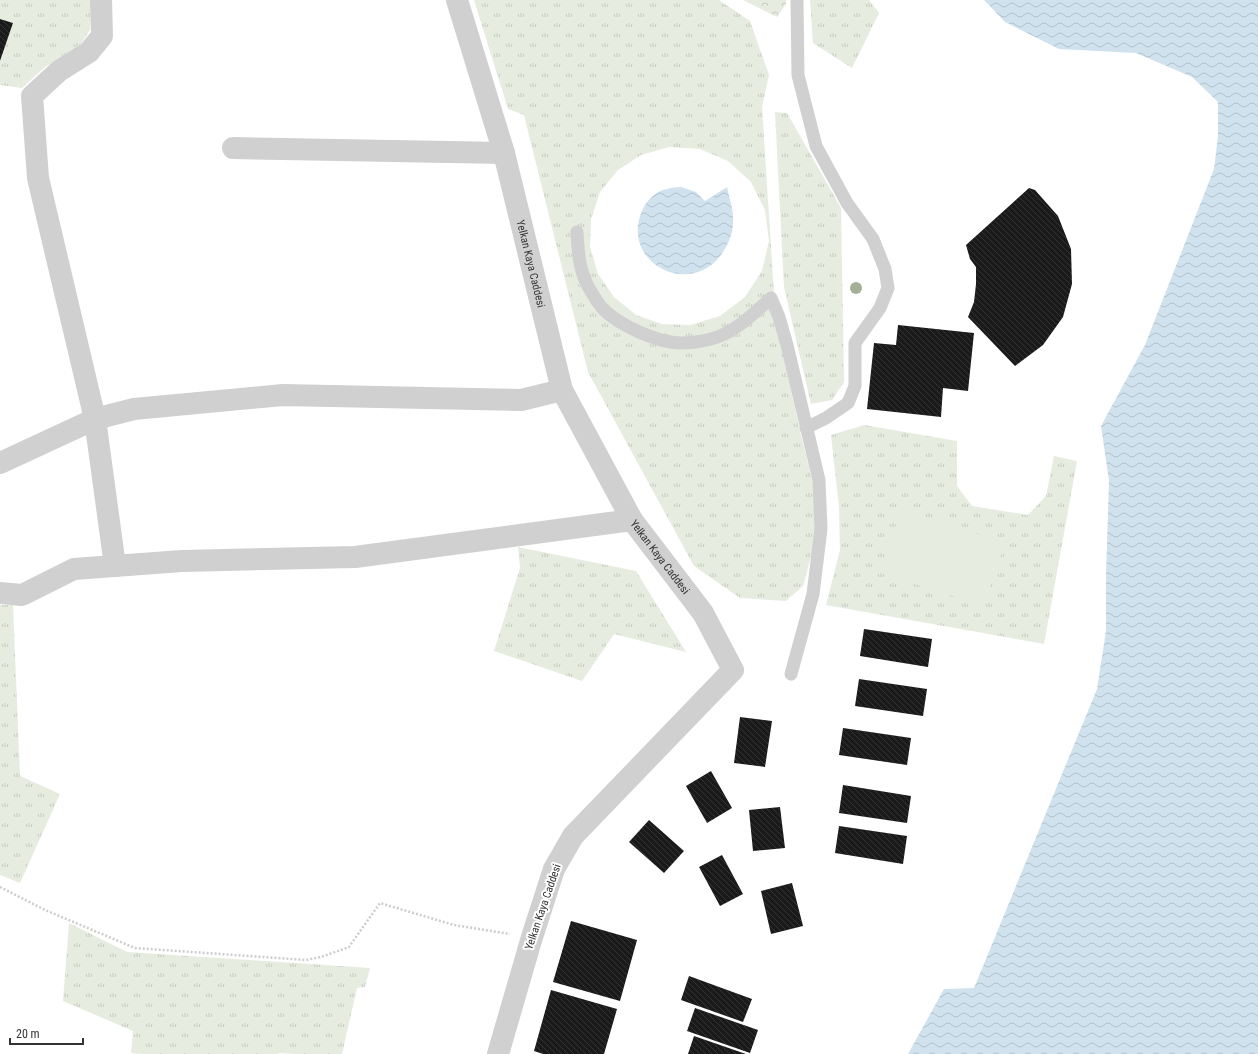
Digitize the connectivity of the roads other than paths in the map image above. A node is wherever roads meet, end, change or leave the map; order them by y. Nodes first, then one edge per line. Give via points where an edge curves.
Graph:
1 (101, 0) edge
2 (457, 0) edge
3 (797, 0) edge
4 (233, 148) dead end
5 (504, 153) junction
6 (577, 232) dead end
7 (562, 390) junction
8 (95, 419) junction
9 (806, 428) junction
10 (0, 463) edge
11 (632, 520) junction
12 (114, 566) junction
13 (0, 593) edge
14 (791, 674) dead end
15 (498, 1054) edge

1 - 8 street via 102,36 89,52 59,71 32,96 38,178
2 - 5 street, Yelkan Kaya Caddesi
3 - 9 lane via 798,74 816,146 847,202 873,239 885,269 888,288 880,308 855,343 855,386 848,403
4 - 5 street
5 - 7 street, Yelkan Kaya Caddesi
6 - 9 lane via 578,258 588,287 604,310 632,329 661,340 681,343 712,339 736,328 771,298 787,346
7 - 8 street via 521,400 284,395 134,409
7 - 11 street, Yelkan Kaya Caddesi
8 - 10 street
8 - 12 street
9 - 14 lane via 818,480 821,529 813,594
11 - 12 street via 355,557 182,561
11 - 15 street, Yelkan Kaya Caddesi via 703,612 733,670 573,836 554,869
12 - 13 street via 74,569 22,595

